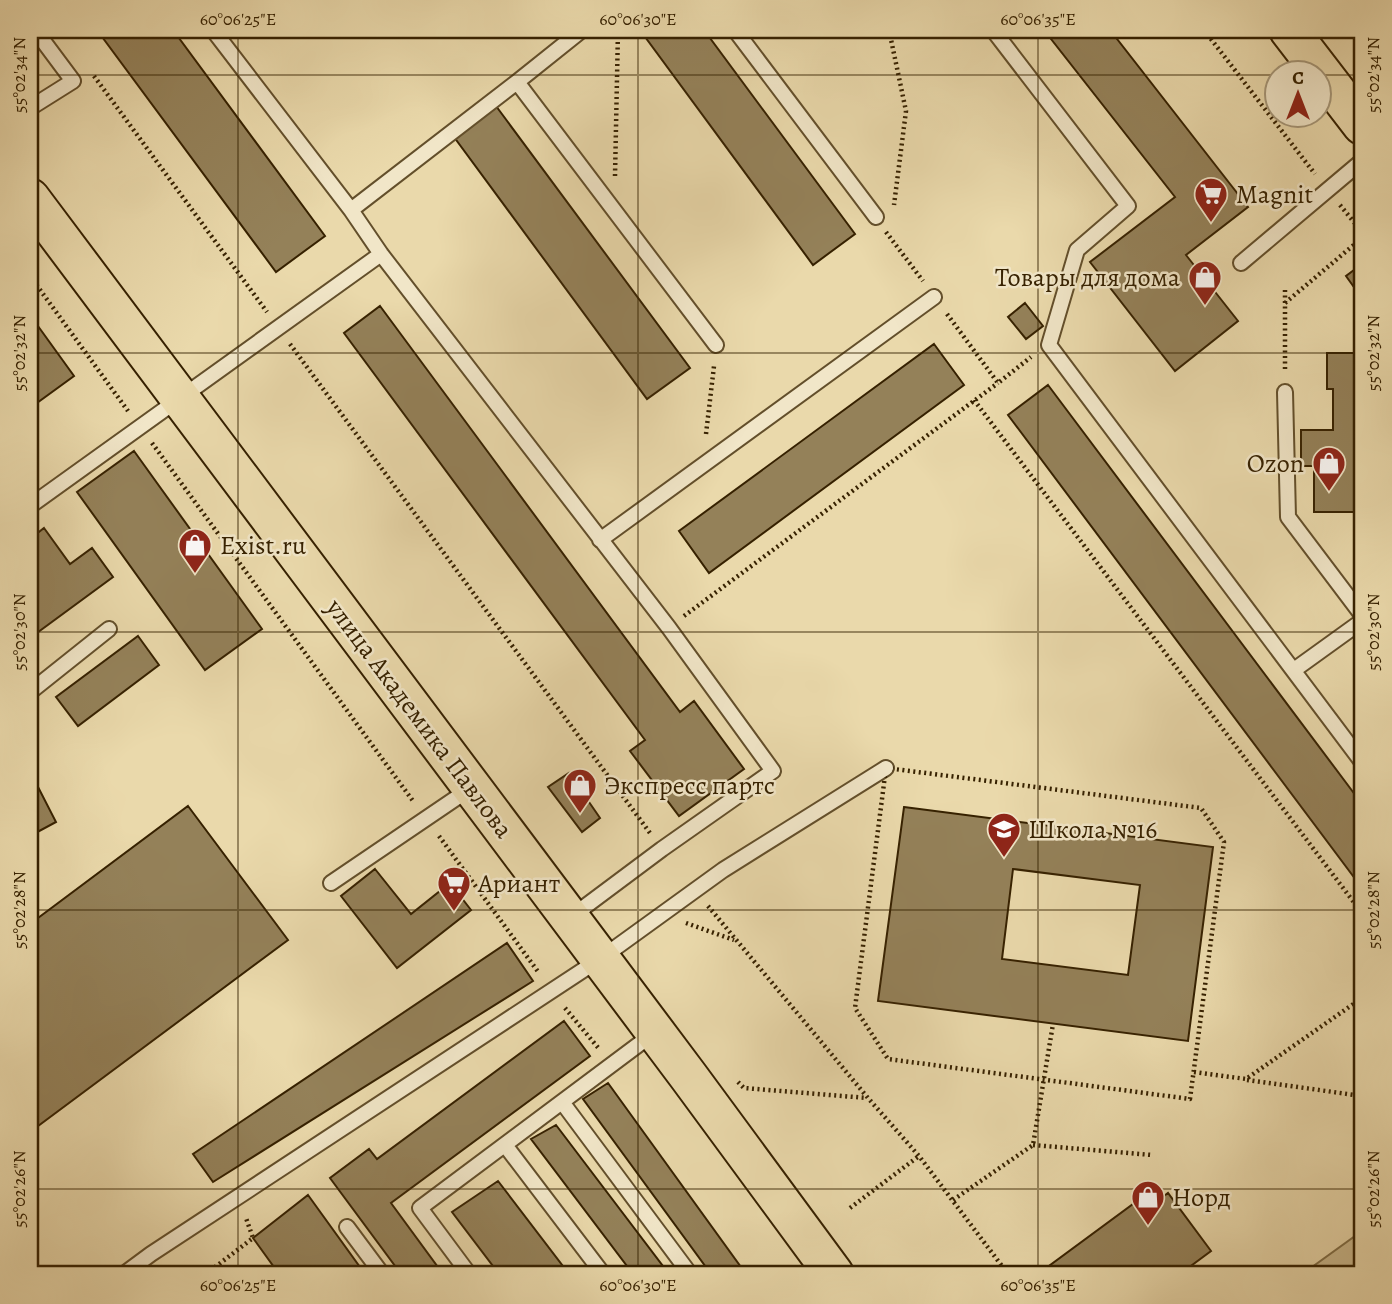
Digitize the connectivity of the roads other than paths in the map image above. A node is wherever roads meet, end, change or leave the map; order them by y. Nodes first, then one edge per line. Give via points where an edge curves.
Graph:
1 (35, 30) edge
2 (213, 30) edge
3 (582, 30) edge
4 (734, 30) edge
5 (993, 30) edge
6 (1289, 30) edge
7 (517, 82) junction
8 (30, 108) edge
9 (1362, 125) edge
10 (1362, 161) edge
11 (30, 198) edge
12 (351, 210) junction
13 (876, 217) road end
14 (381, 254) junction
15 (1241, 263) dead end
16 (934, 297) road end
17 (716, 345) road end
18 (1285, 392) road end
19 (180, 397) junction
20 (30, 506) edge
21 (600, 540) junction
22 (1362, 615) edge
23 (1362, 621) edge
24 (109, 629) dead end
25 (1294, 670) junction
26 (30, 692) edge
27 (1362, 762) edge
28 (886, 768) road end
29 (472, 787) junction
30 (331, 883) dead end
31 (569, 918) junction
32 (600, 959) junction
33 (655, 1032) junction
34 (562, 1102) junction
35 (505, 1145) junction
36 (347, 1227) dead end
37 (124, 1274) edge
38 (382, 1274) edge
39 (469, 1274) edge
40 (603, 1274) edge
41 (690, 1274) edge
42 (834, 1274) edge

1 - 8 lane via 73,81
2 - 12 lane
3 - 7 lane
4 - 13 lane
5 - 25 lane via 1128,206 1077,250 1049,345
6 - 9 main road
7 - 12 lane
7 - 17 lane
10 - 15 lane
11 - 19 main road, улица Академика Павлова
12 - 14 lane
14 - 19 lane
14 - 21 lane
16 - 21 lane
18 - 22 lane via 1288,517
19 - 20 lane
19 - 29 main road, улица Академика Павлова
21 - 31 lane via 773,771
23 - 25 lane
24 - 26 lane
25 - 27 lane
28 - 32 lane via 723,870
29 - 30 lane
29 - 31 main road, улица Академика Павлова
31 - 32 main road, улица Академика Павлова
32 - 33 main road, улица Академика Павлова
32 - 37 lane
33 - 34 lane
33 - 42 main road, улица Академика Павлова
34 - 35 lane
34 - 41 lane
35 - 39 lane via 420,1208
35 - 40 lane
36 - 38 lane

